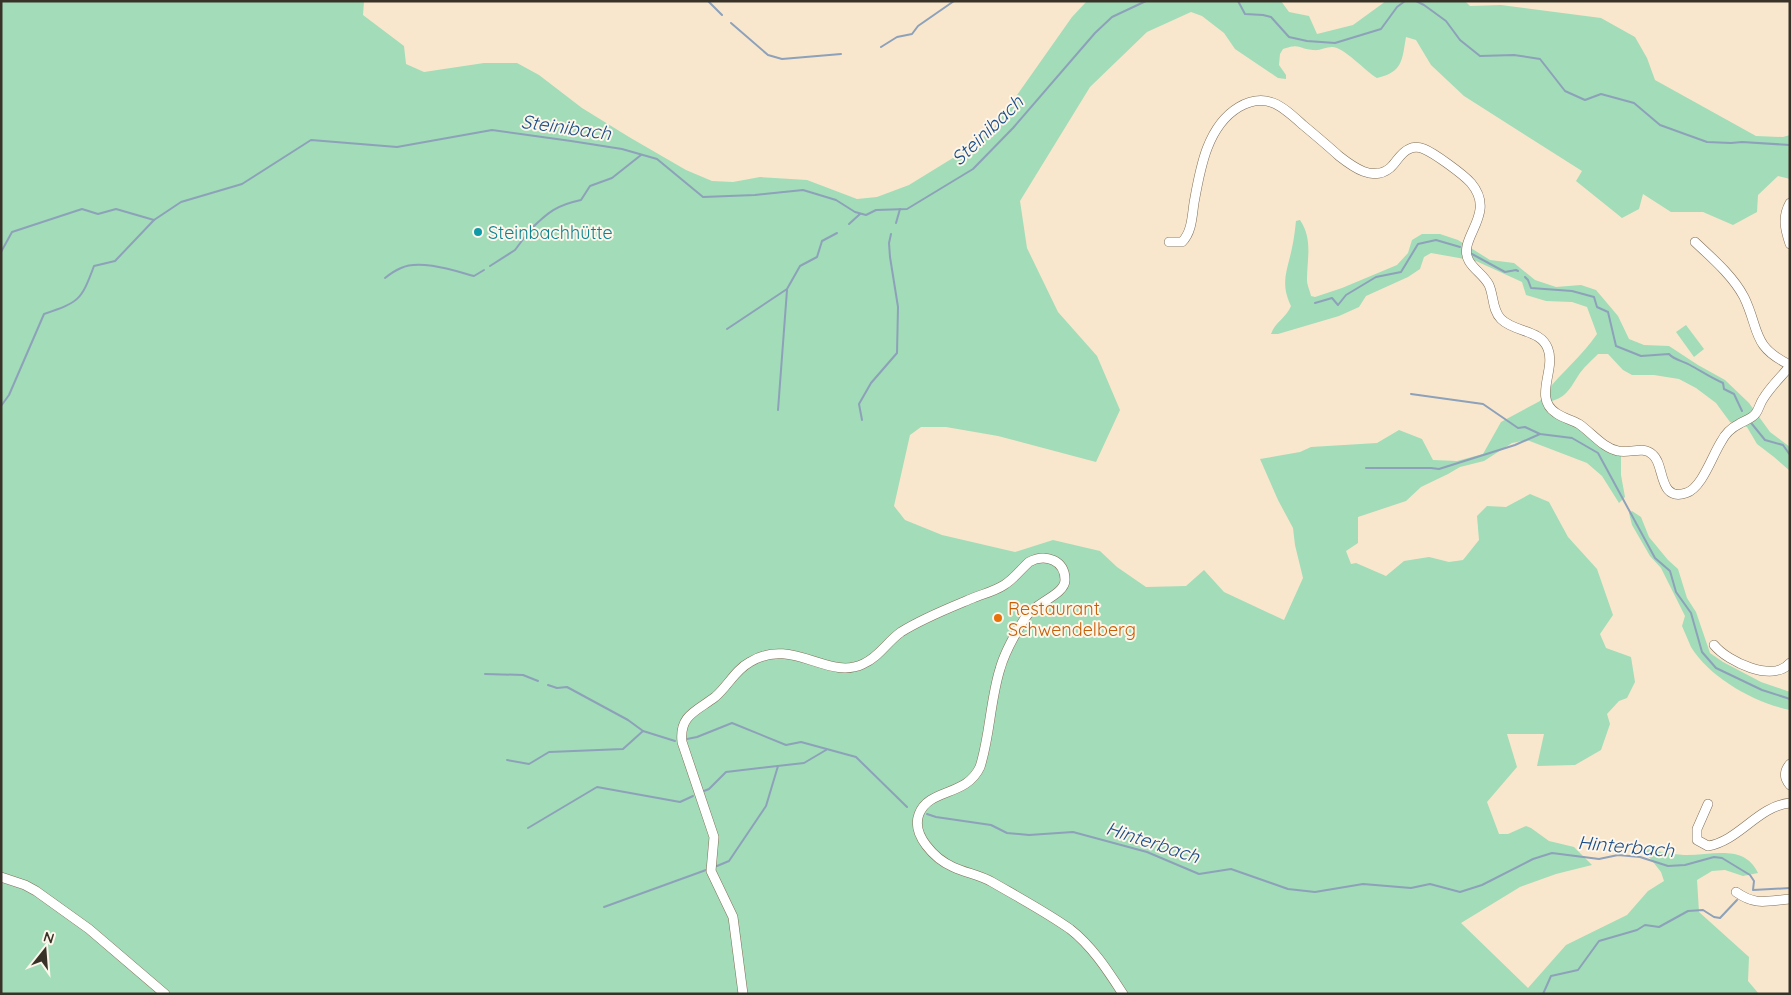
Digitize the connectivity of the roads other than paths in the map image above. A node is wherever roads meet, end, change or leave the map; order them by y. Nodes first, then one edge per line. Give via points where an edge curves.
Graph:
1 (1790, 203) edge
2 (1169, 242) dead end
3 (1695, 242) dead end
4 (1790, 244) edge
5 (1790, 366) edge
6 (1714, 645) dead end
7 (1790, 663) edge
8 (1790, 764) edge
9 (1790, 785) edge
10 (1790, 803) edge
11 (1708, 804) dead end
12 (1, 878) edge
13 (1736, 892) dead end
14 (1790, 899) edge
15 (165, 994) edge
16 (743, 994) edge
17 (1123, 994) edge

1 - 4 street via 1784,221
2 - 5 street via 1180,243 1189,232 1198,182 1214,130 1241,106 1264,100 1281,106 1363,172 1385,171 1406,151 1416,148 1426,150 1466,178 1476,191 1480,208 1478,221 1466,247 1468,259 1487,282 1500,318 1512,327 1536,336 1548,348 1550,360 1545,392 1549,407 1558,415 1579,424 1610,448 1651,452 1657,460 1663,483 1672,492 1685,493 1696,487 1723,438 1756,414 1768,391
3 - 5 street via 1734,282 1744,297 1763,346
6 - 7 street via 1732,660 1765,672 1778,671
8 - 9 street via 1785,772
10 - 11 street via 1762,815 1716,845 1708,846 1697,840 1696,833
12 - 15 street via 36,890 89,929
13 - 14 street via 1754,902
16 - 17 street via 733,917 711,871 714,837 682,742 682,728 689,716 716,696 746,664 761,657 795,655 837,668 863,664 918,622 1003,586 1034,559 1044,557 1062,567 1063,588 1028,613 1004,655 978,772 968,783 928,802 920,813 917,826 923,841 947,864 991,881 1080,938

